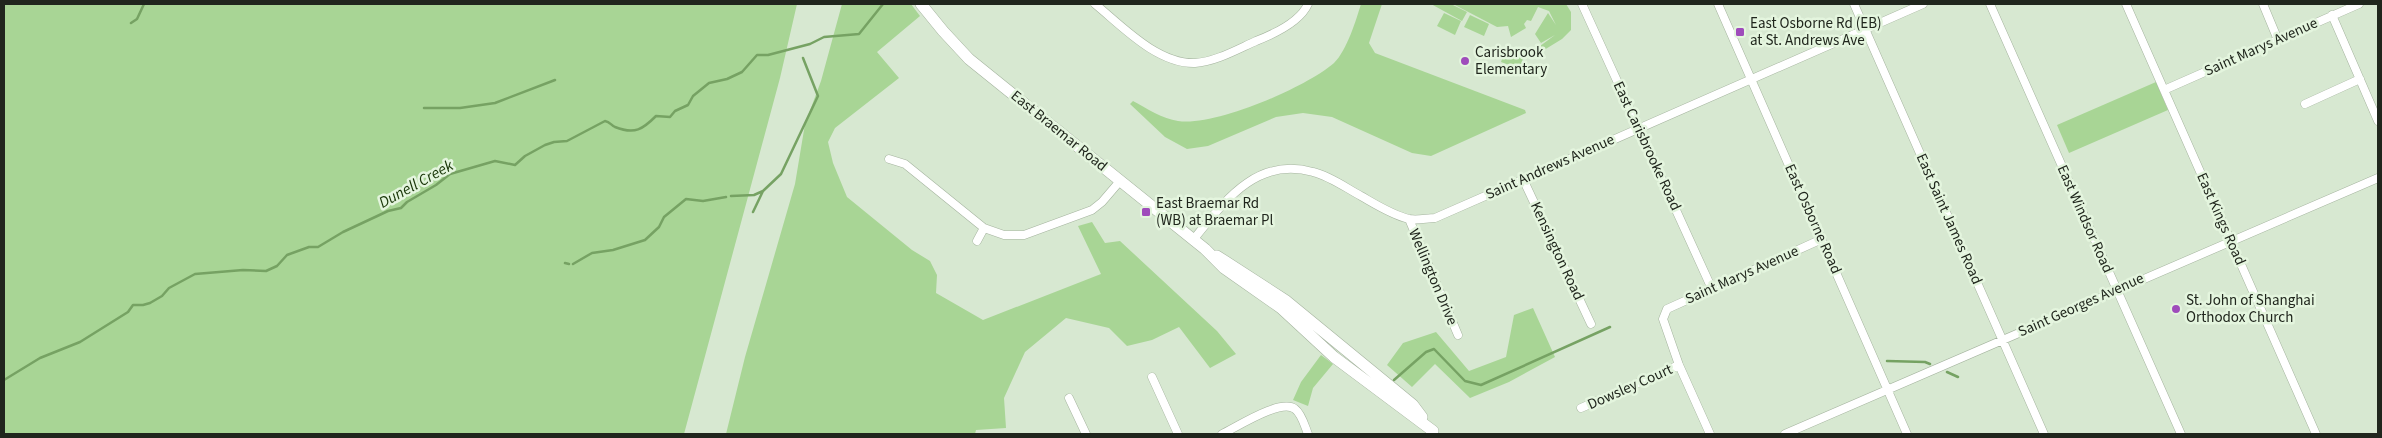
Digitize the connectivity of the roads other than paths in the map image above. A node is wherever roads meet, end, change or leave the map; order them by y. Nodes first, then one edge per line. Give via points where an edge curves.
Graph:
1 (922, 4) edge
2 (1095, 4) edge
3 (1308, 4) edge
4 (1582, 4) edge
5 (1718, 4) edge
6 (1854, 4) edge
7 (1923, 4) edge
8 (1990, 4) edge
9 (2126, 4) edge
10 (2263, 4) edge
11 (2359, 4) edge
12 (2332, 16) junction
13 (1865, 30) junction
14 (2278, 40) junction
15 (1751, 79) junction
16 (2360, 79) junction
17 (2164, 90) junction
18 (2305, 104) dead end
19 (2378, 121) edge
20 (1638, 128) junction
21 (889, 159) dead end
22 (2378, 178) edge
23 (1523, 179) junction
24 (1120, 181) junction
25 (1409, 219) junction
26 (984, 228) junction
27 (1822, 239) junction
28 (1193, 240) junction
29 (978, 241) dead end
30 (2230, 241) junction
31 (1712, 288) junction
32 (2116, 289) junction
33 (1591, 324) dead end
34 (1458, 335) dead end
35 (2002, 340) junction
36 (1679, 365) junction
37 (1152, 378) dead end
38 (1887, 389) junction
39 (1068, 398) dead end
40 (1581, 408) dead end
41 (1434, 433) edge
42 (1086, 434) edge
43 (1178, 434) edge
44 (1222, 434) edge
45 (1308, 434) edge
46 (1710, 434) edge
47 (1785, 434) edge
48 (1907, 434) edge
49 (2044, 434) edge
50 (2181, 434) edge
51 (2316, 434) edge

1 - 24 street, East Braemar Road via 969,59
2 - 3 street via 1160,56 1195,63 1215,59 1266,38 1289,24
4 - 20 street, East Carisbrooke Road
5 - 15 street, East Osborne Road
6 - 13 street, East Saint James Road
7 - 13 street, Saint Andrews Avenue
8 - 32 street, East Windsor Road
9 - 17 street, East Kings Road
10 - 14 street
11 - 12 street, Saint Marys Avenue
12 - 14 street, Saint Marys Avenue
12 - 16 street
13 - 15 street, Saint Andrews Avenue
13 - 35 street, East Saint James Road
14 - 17 street, Saint Marys Avenue
15 - 20 street, Saint Andrews Avenue
15 - 27 street, East Osborne Road
16 - 18 street
16 - 19 street
17 - 30 street, East Kings Road
20 - 23 street, Saint Andrews Avenue
20 - 31 street, East Carisbrooke Road
21 - 26 street via 905,164
22 - 30 street, Saint Georges Avenue
23 - 25 street, Saint Andrews Avenue via 1435,218
23 - 33 street, Kensington Road
24 - 26 street via 1092,210 1056,225 1024,236 1004,235
24 - 28 street, East Braemar Road
25 - 28 street, Saint Andrews Avenue via 1313,172 1276,171 1262,174 1236,190
25 - 34 street, Wellington Drive
26 - 29 street
27 - 31 street, Saint Marys Avenue
27 - 38 street, East Osborne Road
28 - 41 street, East Braemar Road via 1224,268 1282,308 1334,357
30 - 32 street, Saint Georges Avenue
30 - 51 street, East Kings Road
31 - 36 street, Saint Marys Avenue via 1667,309 1664,314
32 - 35 street, Saint Georges Avenue
32 - 50 street, East Windsor Road
35 - 38 street, Saint Georges Avenue
35 - 49 street, East Saint James Road
36 - 40 street, Dowsley Court
36 - 46 street
37 - 43 street
38 - 47 street, Saint Georges Avenue
38 - 48 street, East Osborne Road
39 - 42 street
44 - 45 street via 1275,408 1291,407 1298,412

